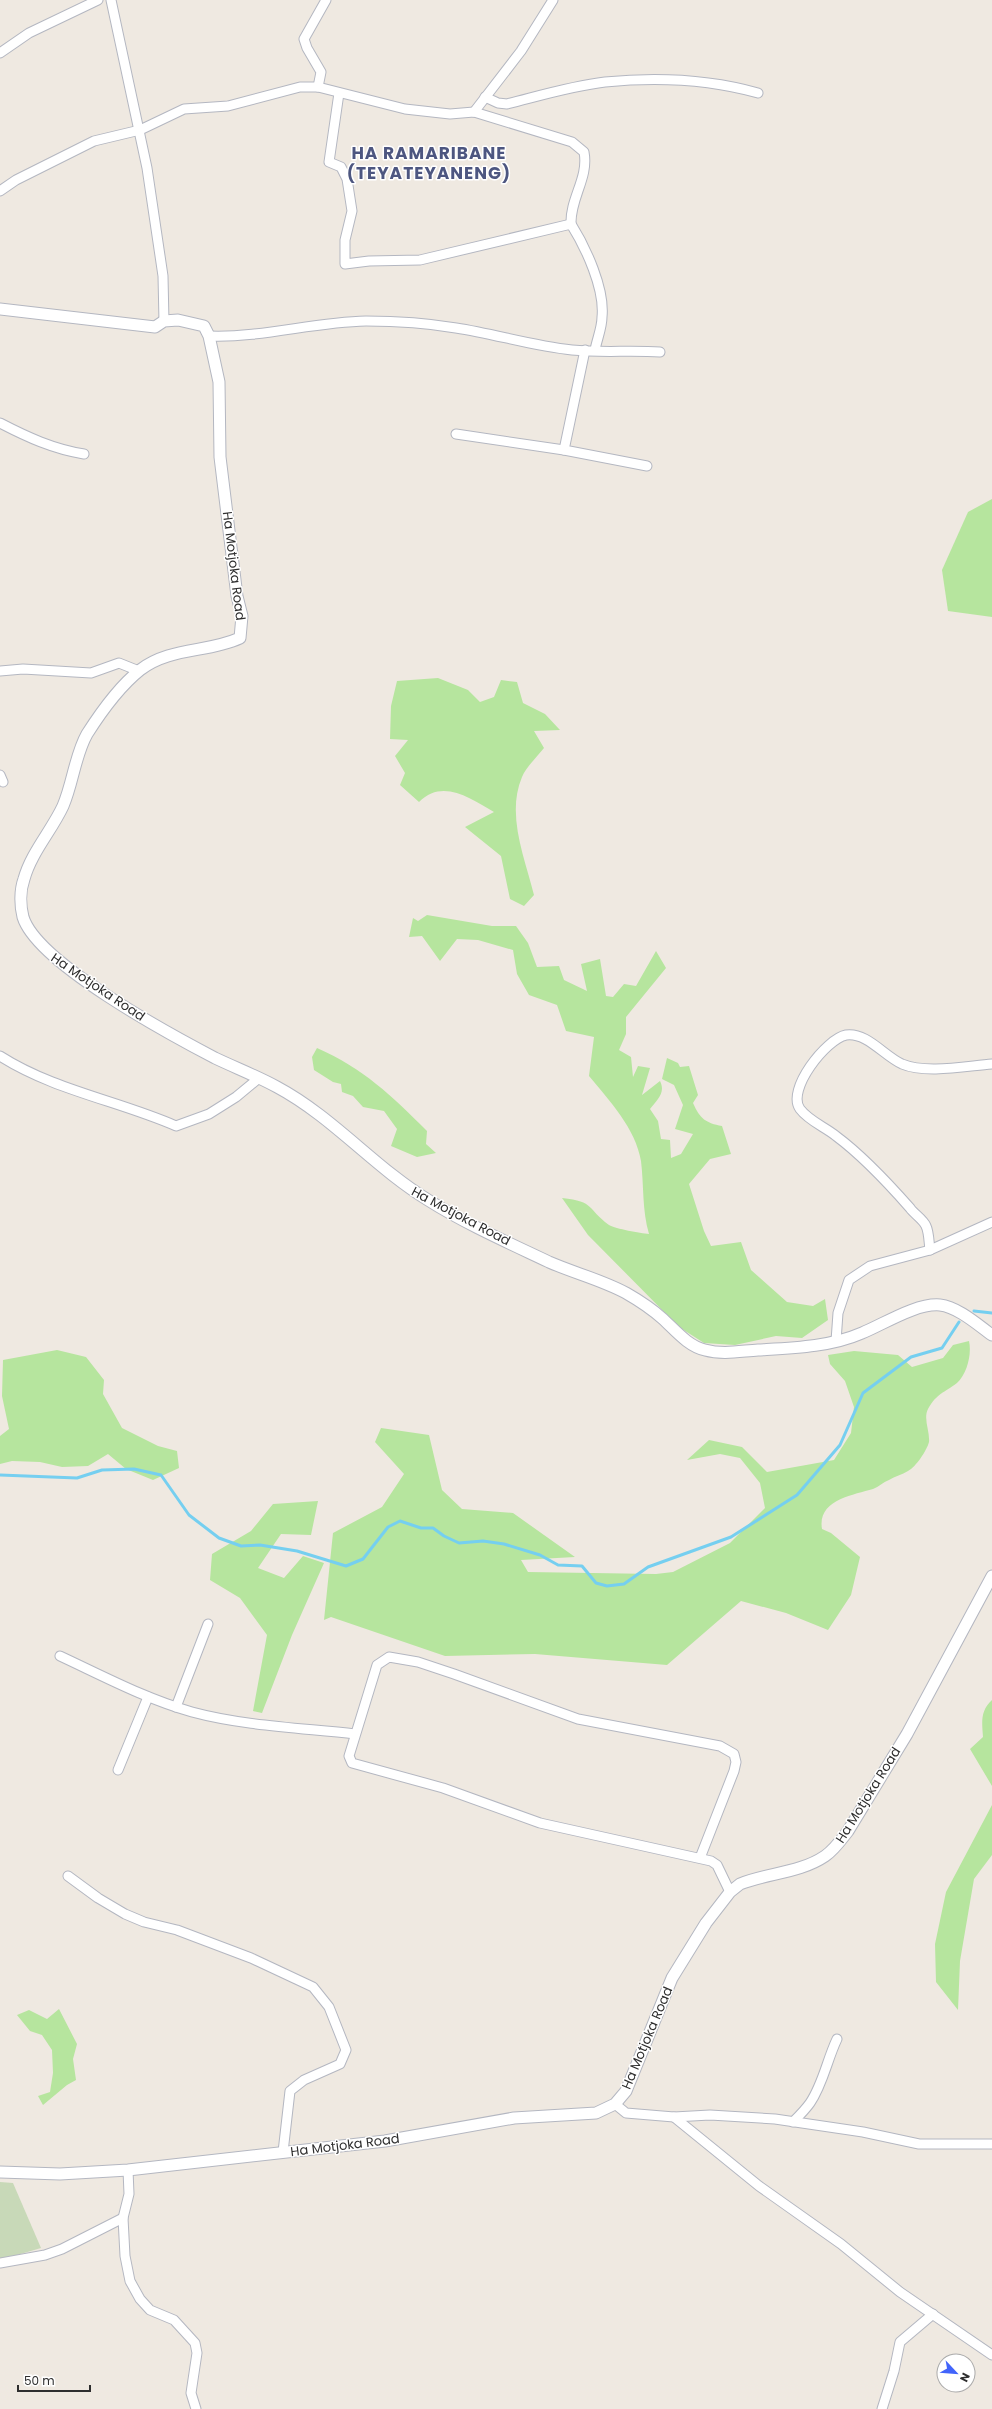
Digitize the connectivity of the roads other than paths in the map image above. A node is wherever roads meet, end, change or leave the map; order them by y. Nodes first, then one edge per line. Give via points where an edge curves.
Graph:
1 (98, 0) edge
2 (110, 0) edge
3 (326, 0) edge
4 (553, 0) edge
5 (0, 53) edge
6 (318, 86) junction
7 (758, 92) dead end
8 (339, 93) junction
9 (485, 97) junction
10 (474, 112) junction
11 (140, 130) junction
12 (0, 191) edge
13 (571, 224) junction
14 (0, 309) edge
15 (164, 322) junction
16 (209, 336) junction
17 (585, 350) junction
18 (595, 350) junction
19 (660, 352) dead end
20 (0, 423) edge
21 (456, 434) dead end
22 (564, 450) junction
23 (84, 454) dead end
24 (647, 466) dead end
25 (0, 671) edge
26 (139, 671) junction
27 (0, 1056) edge
28 (992, 1064) edge
29 (259, 1078) junction
30 (992, 1222) edge
31 (930, 1250) junction
32 (992, 1335) edge
33 (836, 1341) junction
34 (992, 1576) edge
35 (208, 1624) dead end
36 (60, 1656) dead end
37 (148, 1697) junction
38 (176, 1707) junction
39 (355, 1734) junction
40 (118, 1770) dead end
41 (700, 1858) junction
42 (68, 1876) dead end
43 (730, 1892) junction
44 (837, 2039) dead end
45 (615, 2104) junction
46 (674, 2117) junction
47 (793, 2122) junction
48 (992, 2144) edge
49 (283, 2152) junction
50 (128, 2170) junction
51 (0, 2172) edge
52 (123, 2218) junction
53 (0, 2263) edge
54 (933, 2314) junction
55 (992, 2355) edge
56 (196, 2409) edge
57 (882, 2409) edge

1 - 5 street via 29,33
2 - 11 street
3 - 6 street via 304,39 321,72
4 - 9 street via 521,51
6 - 8 street
6 - 11 street via 300,87 228,106 184,109
7 - 9 street via 729,85 686,80 604,82 506,104
8 - 10 street via 405,109 450,114
8 - 13 street via 329,162 341,167 347,179 352,211 345,240 345,264 420,260
9 - 10 street
10 - 13 street via 561,137 579,146 584,152 585,175 571,212
11 - 12 street via 94,140 16,180
11 - 15 street via 163,276
13 - 18 street via 583,246 601,296 602,317
14 - 15 street via 155,327
15 - 16 street via 185,320 201,324
16 - 17 street via 238,337 308,326 366,321 456,328 515,341
16 - 26 street, Ha Motjoka Road via 219,382 220,457 242,632 240,638 233,641 166,655
17 - 18 street
17 - 22 street
18 - 19 street
20 - 23 street via 40,443
21 - 22 street
22 - 24 street
25 - 26 street via 23,669 91,674 119,663
26 - 29 street, Ha Motjoka Road via 126,683 85,737 64,804 24,876 21,901 23,918 51,956 106,994 196,1048
27 - 29 street via 48,1080 146,1113 176,1126 209,1114
28 - 31 street via 971,1064 951,1069 903,1064 881,1052 867,1040 846,1035 829,1045 812,1060 802,1082 798,1099 799,1108 836,1136 898,1193 926,1226
29 - 33 street, Ha Motjoka Road via 326,1119 381,1168 432,1203 550,1262 618,1288 643,1302 682,1338 703,1350 728,1353 807,1347
30 - 31 street
31 - 33 street via 870,1266 848,1280 838,1313
32 - 33 street, Ha Motjoka Road via 967,1317 942,1305 924,1307 881,1323 861,1334
34 - 43 street, Ha Motjoka Road via 907,1734 848,1832 825,1856 812,1863 748,1881
35 - 38 street
36 - 37 street
37 - 38 street
37 - 40 street
38 - 39 street via 246,1722
39 - 41 street via 349,1756 352,1763 444,1788 540,1824
39 - 41 street via 377,1665 389,1656 440,1669 578,1719 720,1746 734,1754 736,1762
41 - 43 street via 717,1865
42 - 49 street via 125,1914 144,1922 177,1930 313,1987 329,2007 346,2050 340,2064 304,2080 290,2091
43 - 45 street, Ha Motjoka Road via 706,1923 672,1978 632,2081
44 - 47 street via 810,2103
45 - 46 street via 626,2113
45 - 49 street, Ha Motjoka Road via 596,2113 514,2118 385,2141
46 - 47 street via 710,2115
46 - 54 street via 758,2186 841,2244 900,2292
47 - 48 street via 863,2132 919,2144
49 - 50 street, Ha Motjoka Road
50 - 51 street, Ha Motjoka Road via 60,2174
50 - 52 street via 129,2194
52 - 53 street via 62,2249 45,2255
52 - 56 street via 125,2256 130,2281 140,2299 150,2310 174,2320 195,2343 197,2352 191,2393
54 - 55 street
54 - 57 street via 900,2342

